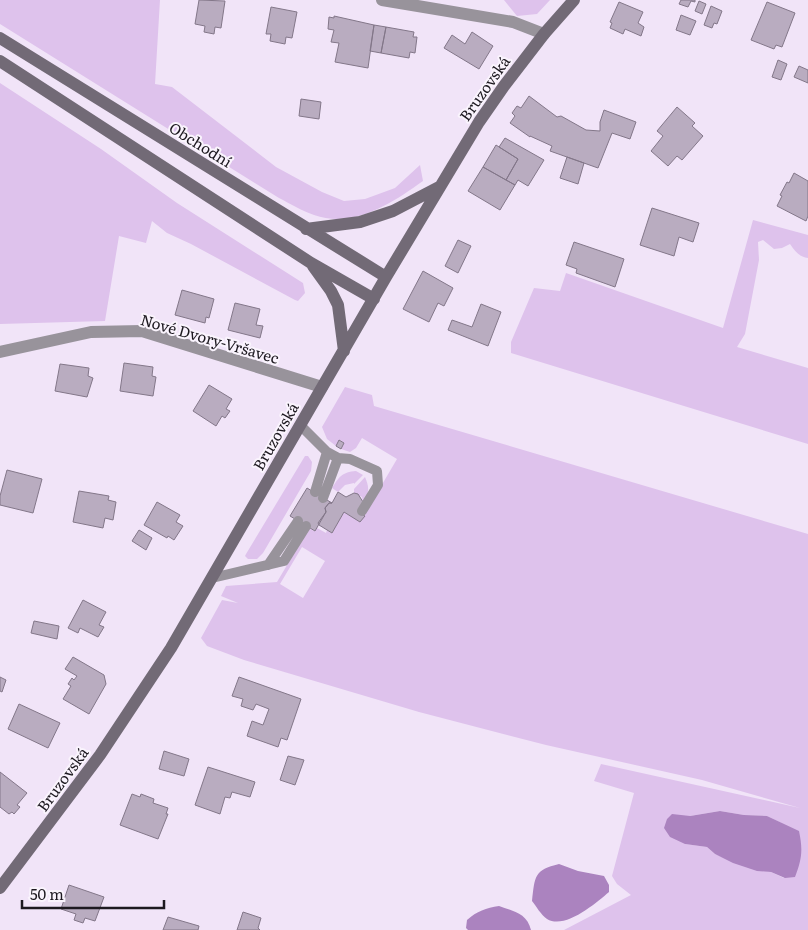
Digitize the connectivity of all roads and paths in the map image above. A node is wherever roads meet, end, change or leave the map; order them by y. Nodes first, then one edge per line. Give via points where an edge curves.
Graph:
1 (382, 0) edge
2 (574, 0) edge
3 (544, 34) junction
4 (0, 38) edge
5 (0, 61) edge
6 (439, 187) junction
7 (306, 229) junction
8 (311, 263) junction
9 (386, 277) junction
10 (374, 299) junction
11 (344, 351) junction
12 (0, 352) edge
13 (322, 387) junction
14 (300, 425) junction
15 (327, 452) junction
16 (338, 458) junction
17 (362, 511) dead end
18 (302, 523) dead end
19 (212, 578) junction
20 (0, 888) edge

1 - 3 street via 513,22
2 - 3 main road, Bruzovská
3 - 6 main road, Bruzovská via 479,122
4 - 7 main road, Obchodní
5 - 8 main road
6 - 7 main road via 393,211 360,222
6 - 9 main road, Bruzovská
7 - 9 main road, Obchodní
8 - 10 main road
8 - 11 main road via 338,305
9 - 10 main road, Bruzovská
10 - 11 main road, Bruzovská
11 - 13 main road, Bruzovská
12 - 13 street, Nové Dvory-Vršavec via 91,332 142,331
13 - 14 main road, Bruzovská
14 - 15 lane
14 - 19 main road, Bruzovská
15 - 16 lane
15 - 16 lane via 319,495
16 - 17 lane via 350,459 377,471 378,485
18 - 19 lane via 284,561
19 - 20 main road, Bruzovská via 100,755

